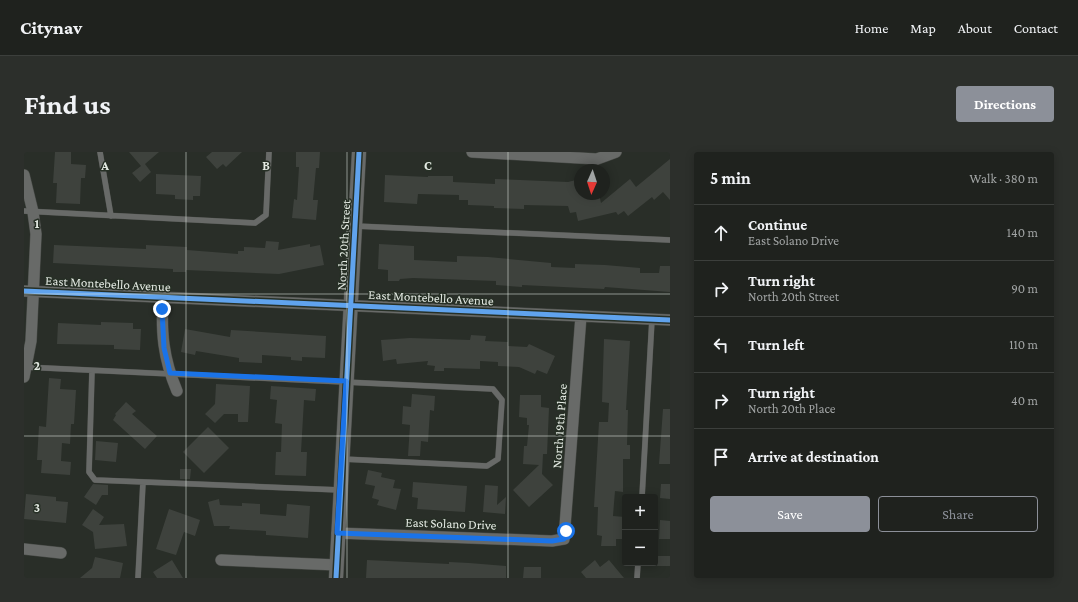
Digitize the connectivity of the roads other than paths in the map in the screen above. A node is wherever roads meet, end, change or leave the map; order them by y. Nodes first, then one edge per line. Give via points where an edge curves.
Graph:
1 (100, 152) edge
2 (269, 152) edge
3 (359, 152) edge
4 (472, 152) edge
5 (616, 153) edge
6 (24, 175) edge
7 (29, 211) edge
8 (111, 216) junction
9 (355, 226) junction
10 (670, 240) edge
11 (29, 291) edge
12 (163, 297) junction
13 (350, 305) junction
14 (581, 316) junction
15 (652, 319) junction
16 (670, 320) edge
17 (25, 370) edge
18 (92, 371) junction
19 (170, 373) junction
20 (346, 381) junction
21 (177, 391) dead end
22 (342, 459) junction
23 (142, 482) junction
24 (340, 490) junction
25 (642, 494) edge
26 (337, 533) junction
27 (564, 539) joint
28 (24, 549) edge
29 (61, 553) dead end
30 (221, 560) dead end
31 (638, 566) edge
32 (336, 572) edge
33 (138, 578) edge
34 (637, 578) edge

1 - 8 lane
2 - 8 lane via 266,215 255,223
3 - 9 street, North 20th Street
4 - 5 street via 597,159
6 - 7 street
7 - 8 lane
7 - 11 street via 36,234
9 - 10 lane
9 - 13 street, North 20th Street
11 - 12 street, East Montebello Avenue
11 - 17 street via 31,340
12 - 13 street, East Montebello Avenue
12 - 19 street via 162,332
13 - 14 street, East Montebello Avenue
13 - 20 street, North 20th Street
14 - 15 street, East Montebello Avenue
14 - 27 street, North 19th Place
15 - 16 street, East Montebello Avenue
15 - 25 lane
17 - 18 lane
18 - 19 lane
18 - 23 lane via 89,472 96,480
19 - 20 lane
19 - 21 street
20 - 22 street, North 20th Street
20 - 22 lane via 492,389 502,400 498,460 486,466
22 - 24 street, North 20th Street
23 - 24 lane
23 - 33 lane
24 - 26 street, North 20th Street
26 - 27 street, East Solano Drive via 552,541
26 - 32 street, North 20th Street
28 - 29 street
30 - 32 street
31 - 34 lane

